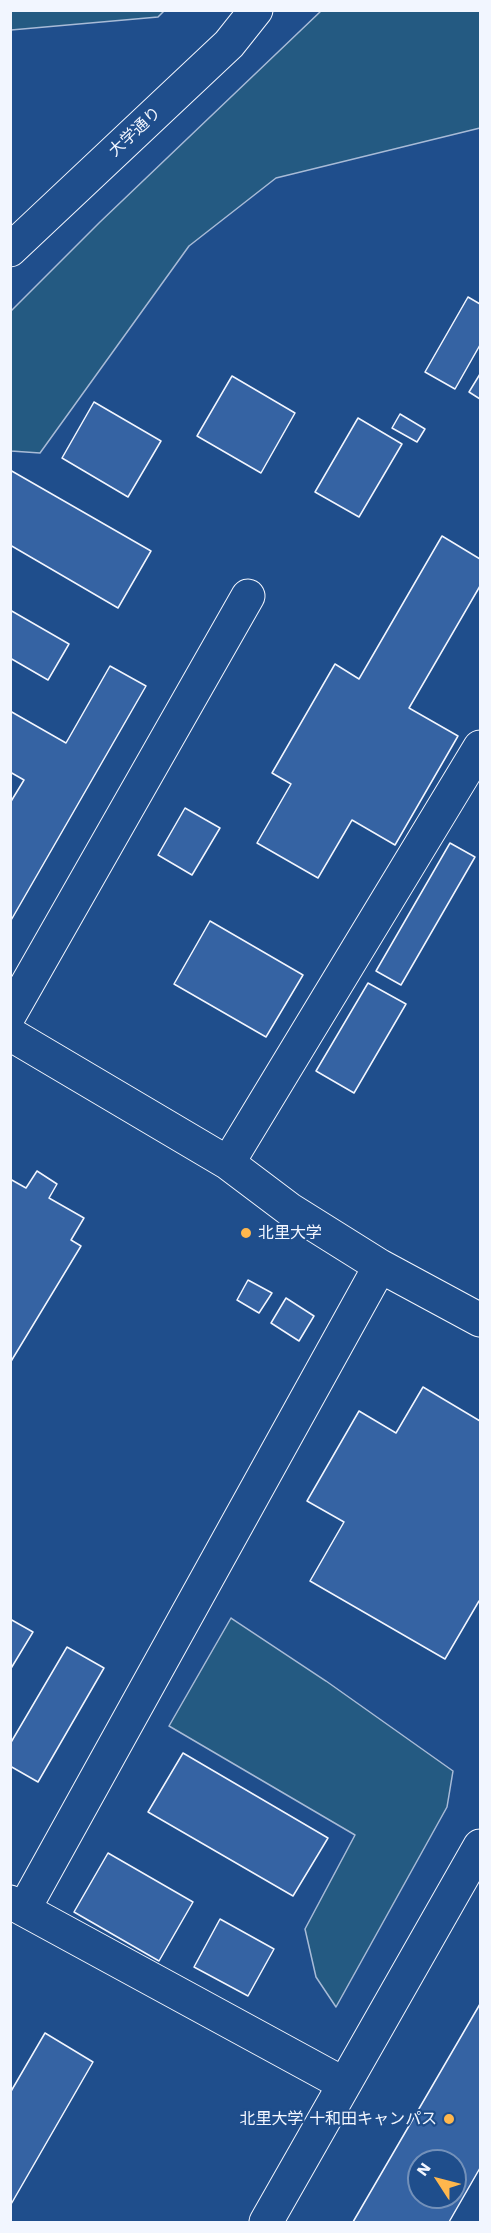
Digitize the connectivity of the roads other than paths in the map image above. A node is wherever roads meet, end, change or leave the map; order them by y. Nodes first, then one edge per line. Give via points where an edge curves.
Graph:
1 (256, 10) edge
2 (10, 250) edge
3 (248, 596) dead end
4 (480, 747) edge
5 (10, 1014) edge
6 (10, 1034) edge
7 (228, 1163) junction
8 (380, 1266) junction
9 (480, 1320) edge
10 (480, 1846) edge
11 (17, 1905) edge
12 (344, 2084) junction
13 (266, 2223) edge

1 - 2 street, 大学通り via 229,44
3 - 5 street
4 - 7 street
6 - 7 street
7 - 8 street via 289,1209
8 - 9 street
8 - 11 street
10 - 12 street
11 - 12 street
12 - 13 street

